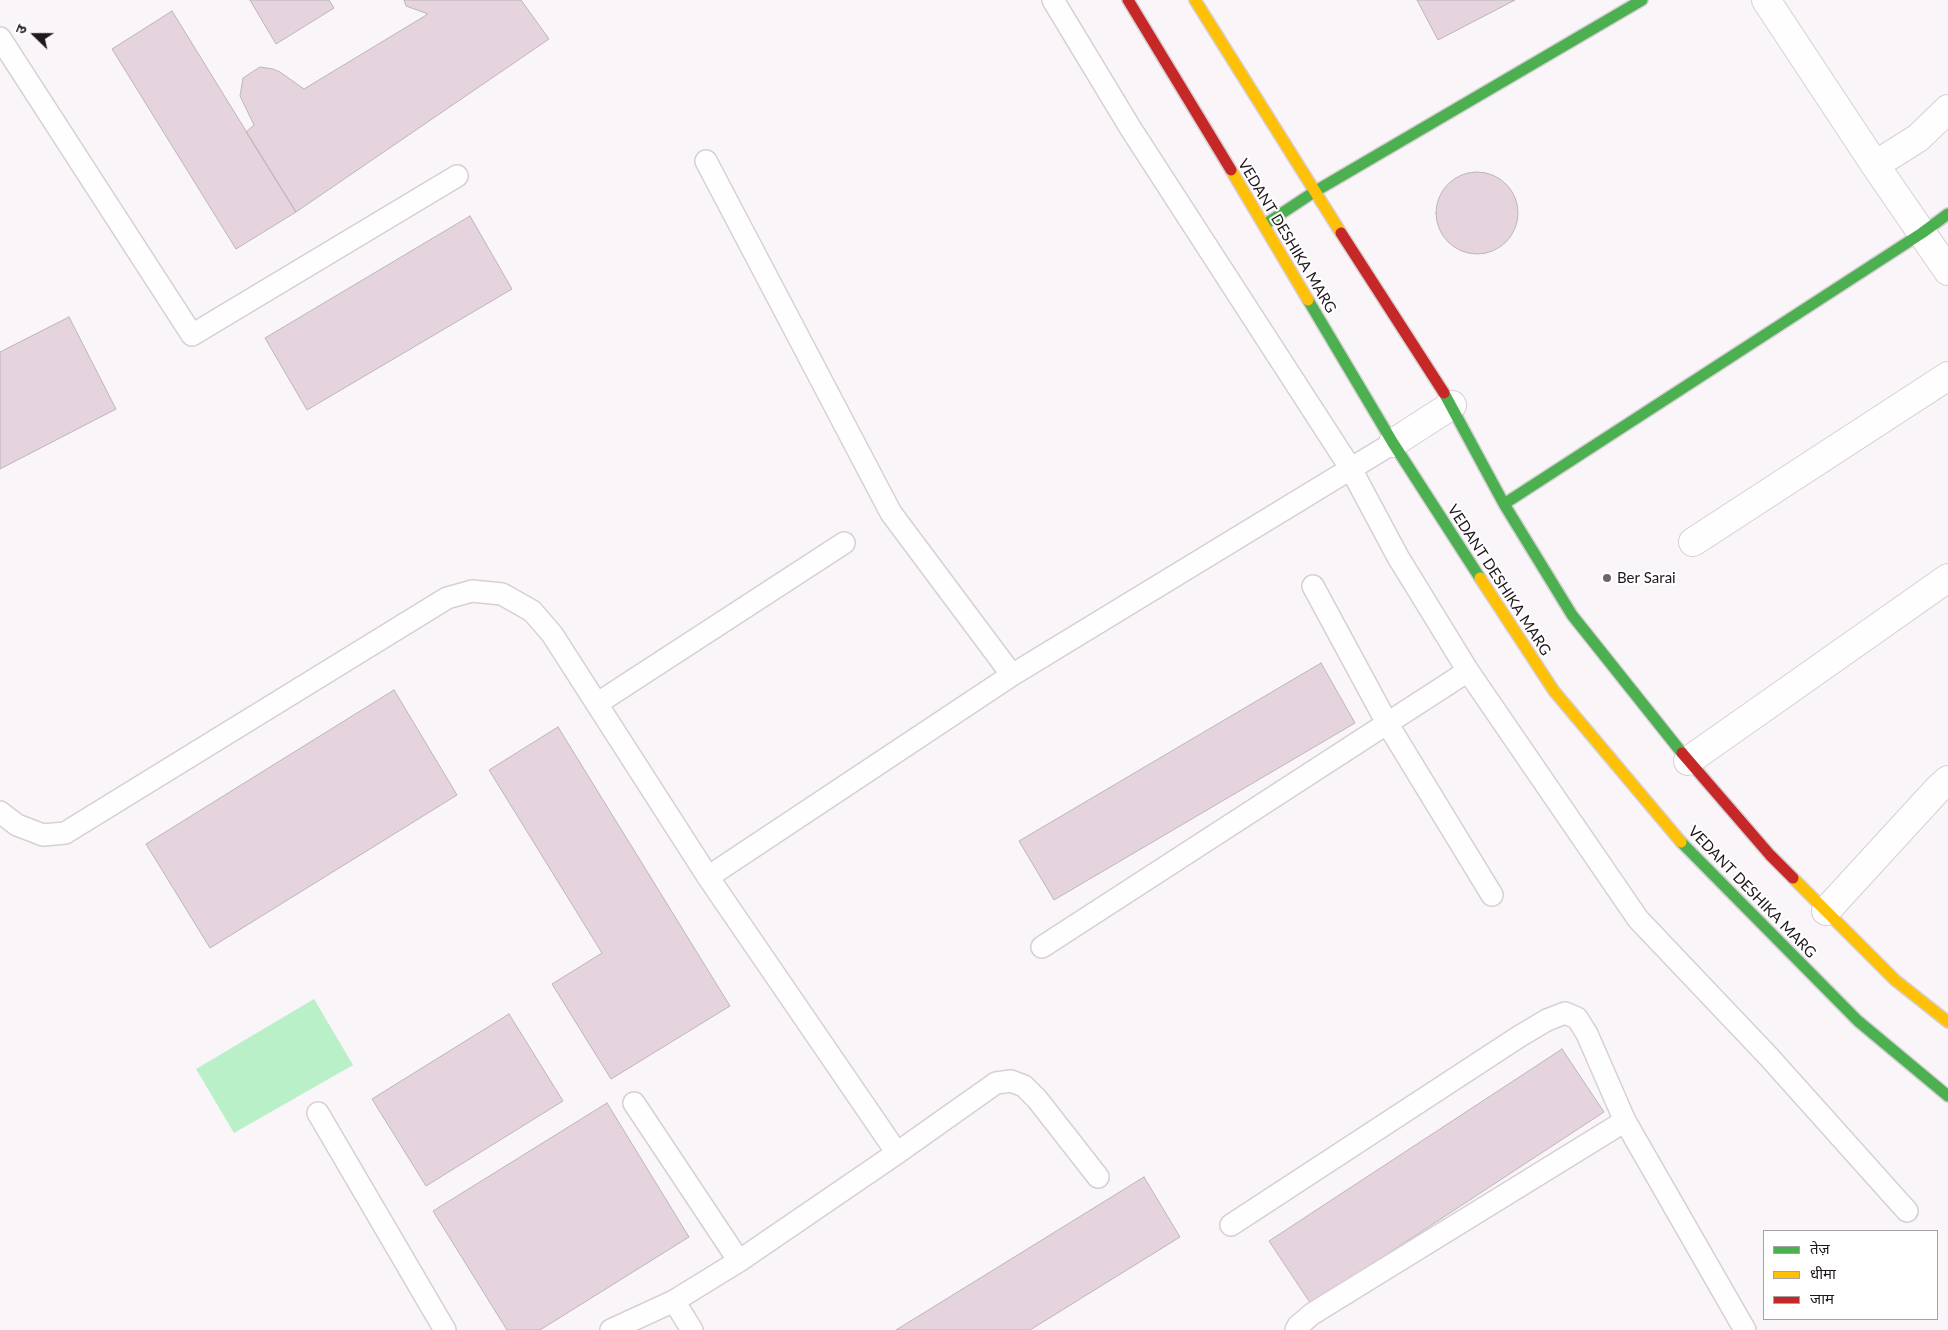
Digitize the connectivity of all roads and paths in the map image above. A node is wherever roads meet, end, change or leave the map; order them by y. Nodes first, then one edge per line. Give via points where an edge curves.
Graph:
1 (1053, 0) edge
2 (1128, 0) edge
3 (1195, 0) edge
4 (1642, 0) edge
5 (1766, 0) edge
6 (0, 38) edge
7 (1948, 109) edge
8 (706, 161) dead end
9 (1875, 165) junction
10 (458, 176) dead end
11 (1314, 192) junction
12 (1948, 214) edge
13 (1264, 225) junction
14 (1922, 233) junction
15 (1948, 270) edge
16 (1948, 376) edge
17 (1452, 405) junction
18 (1392, 443) junction
19 (1351, 469) junction
20 (1504, 504) junction
21 (1693, 542) dead end
22 (844, 543) dead end
23 (1948, 578) edge
24 (1313, 586) dead end
25 (1468, 671) junction
26 (1012, 675) junction
27 (598, 702) junction
28 (1387, 723) junction
29 (1688, 761) junction
30 (1948, 780) edge
31 (0, 812) edge
32 (708, 877) junction
33 (1492, 895) dead end
34 (1826, 910) junction
35 (1042, 947) dead end
36 (1948, 1022) edge
37 (1948, 1096) edge
38 (634, 1103) dead end
39 (318, 1113) dead end
40 (1625, 1121) junction
41 (897, 1153) junction
42 (1098, 1176) dead end
43 (1908, 1211) dead end
44 (1231, 1225) dead end
45 (739, 1261) junction
46 (674, 1301) junction
47 (445, 1330) edge
48 (612, 1330) edge
49 (692, 1330) edge
50 (1296, 1330) edge
51 (1745, 1330) edge

1 - 19 lane via 1130,129
2 - 13 main road, VEDANT DESHIKA MARG
3 - 11 main road
4 - 11 main road
5 - 9 street
6 - 10 lane via 192,335
7 - 9 street via 1918,138
8 - 26 lane via 891,513
9 - 14 street
11 - 13 main road
11 - 17 main road
12 - 14 main road
13 - 18 main road, VEDANT DESHIKA MARG
14 - 15 street
14 - 20 main road
16 - 21 street
17 - 18 street
17 - 20 main road
18 - 19 lane
18 - 37 main road, VEDANT DESHIKA MARG via 1554,691 1685,847 1858,1021
19 - 25 lane via 1398,557
19 - 26 lane
20 - 29 main road via 1572,615
22 - 27 lane
23 - 29 street
24 - 28 lane
25 - 28 lane
25 - 43 lane via 1638,919
26 - 32 lane
27 - 31 lane via 552,634 532,611 502,594 472,591 447,598 65,833 43,835 17,825
27 - 32 lane
28 - 33 lane
28 - 35 lane
29 - 34 main road via 1770,855
30 - 34 street
32 - 41 lane
34 - 36 main road via 1895,980
38 - 45 lane
39 - 47 lane
40 - 44 lane via 1587,1034 1577,1018 1565,1013 1520,1036
40 - 50 lane via 1312,1314
40 - 51 lane
41 - 42 lane via 996,1083 1011,1081 1024,1086 1037,1099
41 - 45 lane
45 - 46 lane
46 - 48 lane
46 - 49 lane

